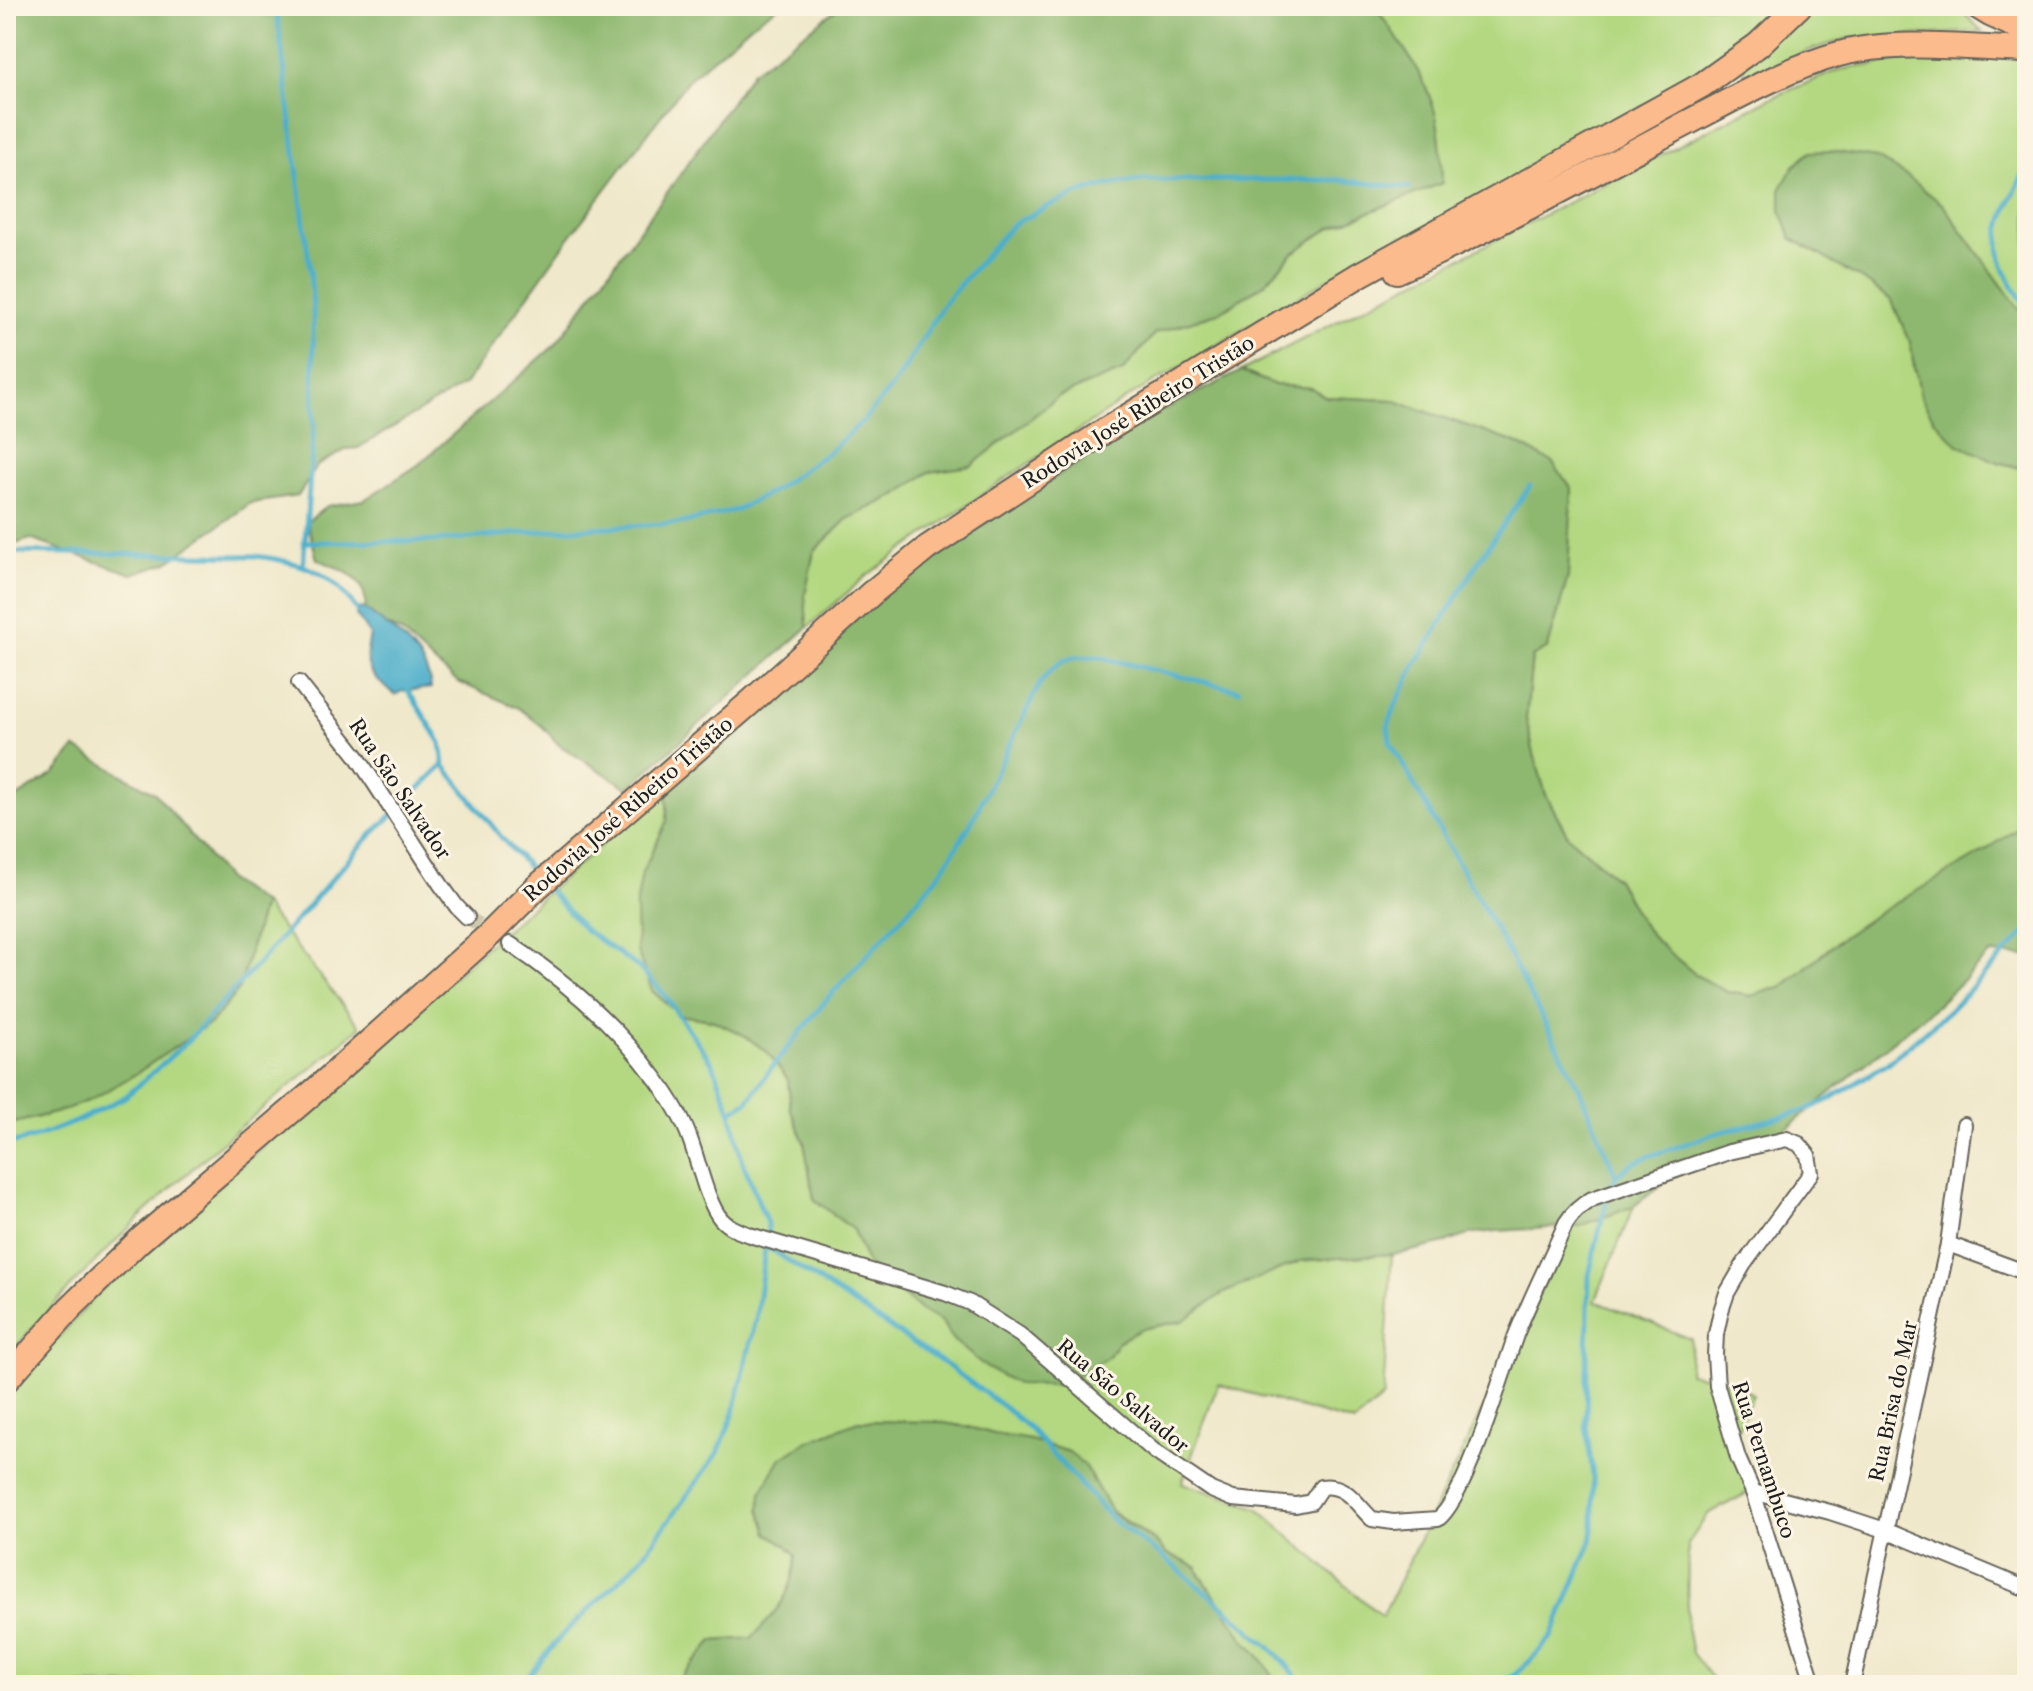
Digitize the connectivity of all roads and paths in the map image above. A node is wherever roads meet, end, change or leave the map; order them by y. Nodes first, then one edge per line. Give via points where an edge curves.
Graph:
1 (1799, 6) edge
2 (1977, 6) edge
3 (2027, 31) edge
4 (2027, 50) edge
5 (1305, 308) junction
6 (299, 683) dead end
7 (467, 917) tunnel mouth
8 (510, 944) tunnel mouth
9 (1964, 1125) dead end
10 (1811, 1173) joint
11 (1948, 1244) junction
12 (2027, 1273) edge
13 (6, 1380) edge
14 (1753, 1492) junction
15 (1885, 1530) junction
16 (2026, 1585) edge
17 (1814, 1685) edge
18 (1852, 1685) edge

1 - 5 main road, Rodovia José Ribeiro Tristão via 1758,45 1702,85
2 - 3 main road
4 - 5 main road, Rodovia José Ribeiro Tristão via 1905,46 1840,54 1791,71 1463,241
5 - 13 main road, Rodovia José Ribeiro Tristão via 1106,430 905,565 139,1241
6 - 7 street, Rua São Salvador via 356,755
8 - 10 street, Rua São Salvador via 569,986 652,1073 690,1138 720,1219 729,1226 970,1303 1020,1335 1174,1466 1233,1499 1306,1504 1328,1486 1350,1494 1372,1519 1434,1520 1444,1514 1463,1477 1520,1327 1566,1223 1580,1206 1729,1152 1787,1139 1808,1155
9 - 11 street, Rua Brisa do Mar
10 - 14 street, Rua Pernambuco via 1744,1264 1727,1293 1716,1334 1717,1386
11 - 12 street
11 - 15 street, Rua Brisa do Mar
14 - 15 street
14 - 17 street, Rua Pernambuco
15 - 16 street
15 - 18 street, Rua Brisa do Mar

